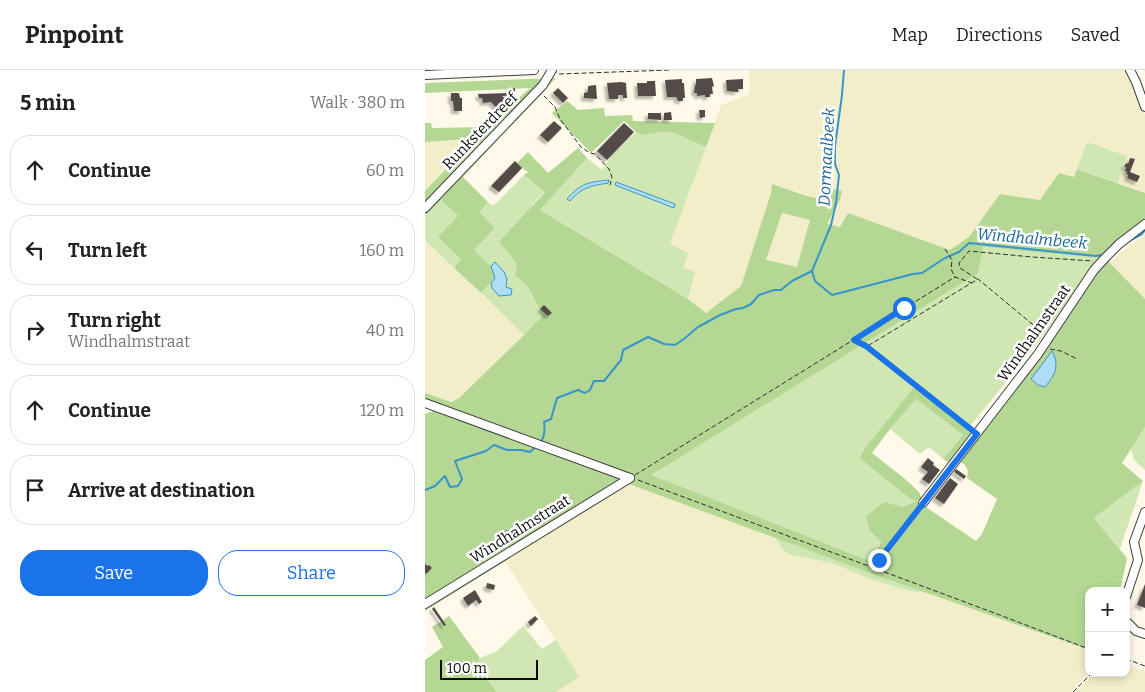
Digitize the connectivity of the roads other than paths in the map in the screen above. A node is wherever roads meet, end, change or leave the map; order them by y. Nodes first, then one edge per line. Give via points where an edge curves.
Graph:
1 (534, 70) edge
2 (552, 70) edge
3 (1130, 70) edge
4 (425, 75) edge
5 (1145, 107) edge
6 (425, 208) edge
7 (1145, 224) edge
8 (425, 403) edge
9 (923, 503) road end
10 (1145, 512) edge
11 (1129, 587) edge
12 (425, 604) edge
13 (1130, 625) edge
14 (1145, 634) edge

1 - 4 street
2 - 6 street, Runksterdreef via 543,85
3 - 5 street
7 - 9 street, Windhalmstraat via 1102,261 1047,340
8 - 12 street, Windhalmstraat via 630,478
10 - 11 street via 1134,542 1138,560
13 - 14 street

